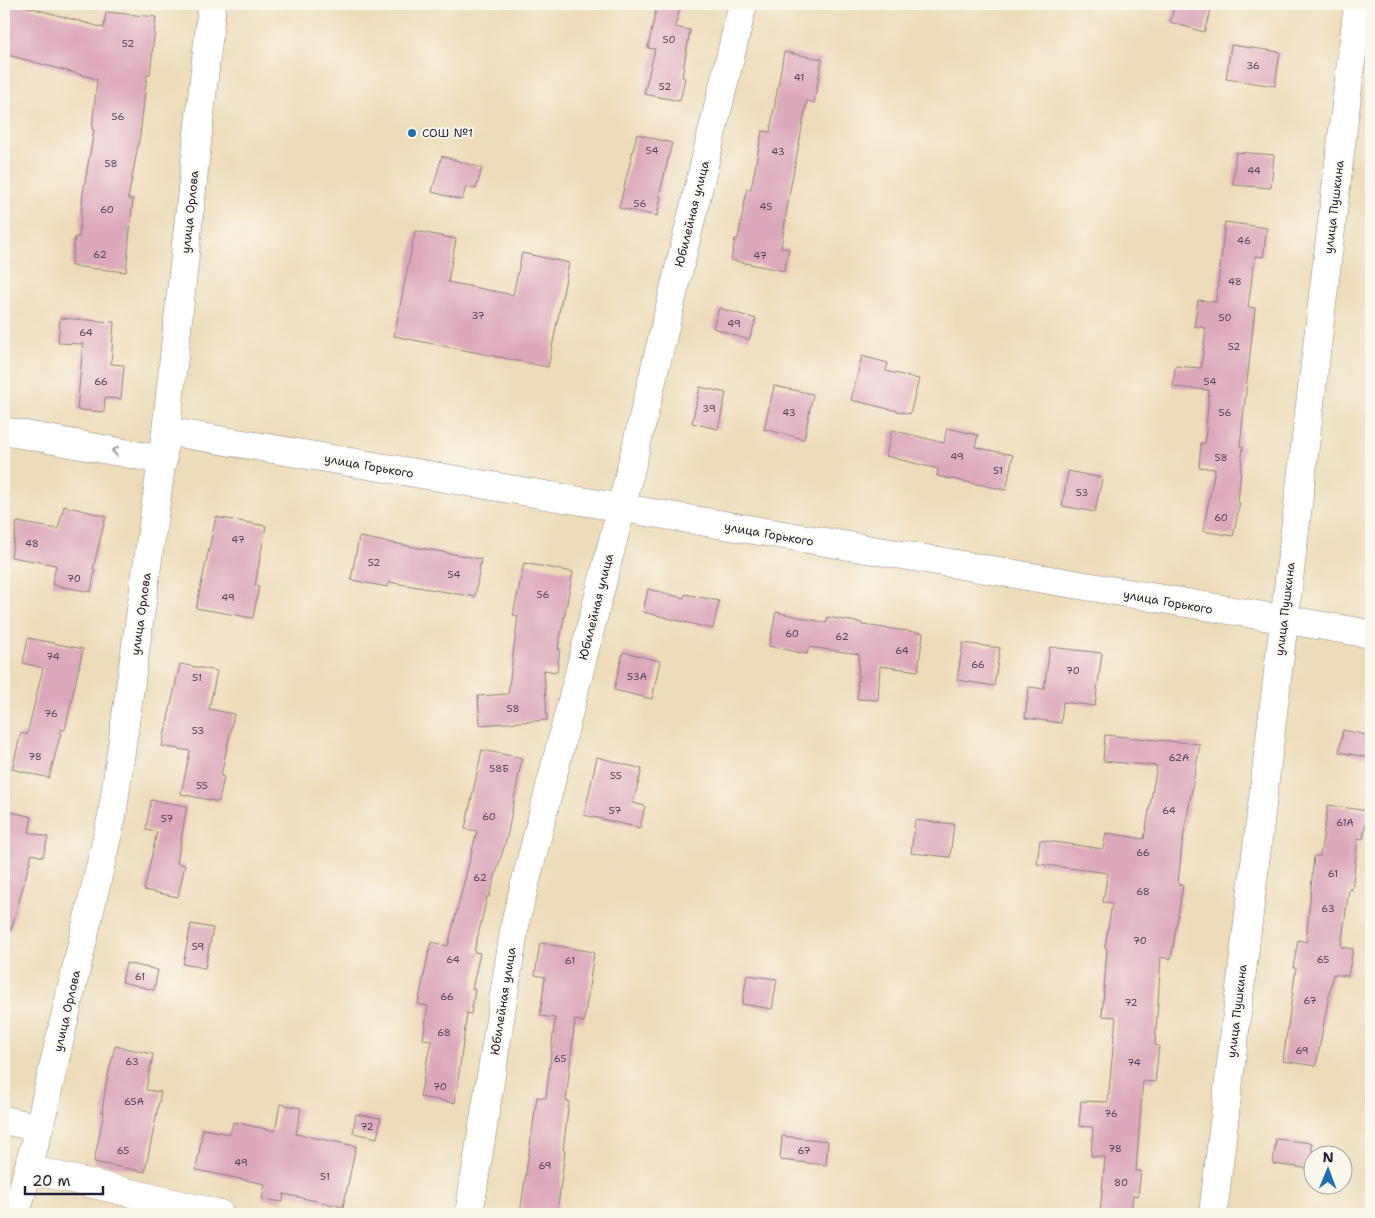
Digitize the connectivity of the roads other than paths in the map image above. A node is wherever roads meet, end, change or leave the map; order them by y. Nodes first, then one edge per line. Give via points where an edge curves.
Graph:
1 (212, 4) edge
2 (743, 4) edge
3 (1358, 4) edge
4 (4, 431) edge
5 (166, 431) junction
6 (163, 460) junction
7 (621, 509) junction
8 (1283, 621) junction
9 (1371, 634) edge
10 (4, 1120) edge
11 (39, 1128) junction
12 (29, 1168) junction
13 (16, 1214) edge
14 (220, 1214) edge
15 (469, 1214) edge
16 (1213, 1214) edge

1 - 5 street, улица Орлова
2 - 7 street, Юбилейная улица
3 - 8 street, улица Пушкина
6 -> 4 street
5 - 6 street, улица Орлова
5 - 7 street, улица Горького
6 - 11 street, улица Орлова via 112,816
7 - 8 street, улица Горького
7 - 15 street, Юбилейная улица via 516,919
8 - 9 street, улица Горького
8 - 16 street, улица Пушкина
10 - 11 street
11 - 12 street, улица Орлова
12 - 13 street, улица Орлова
12 - 14 street

